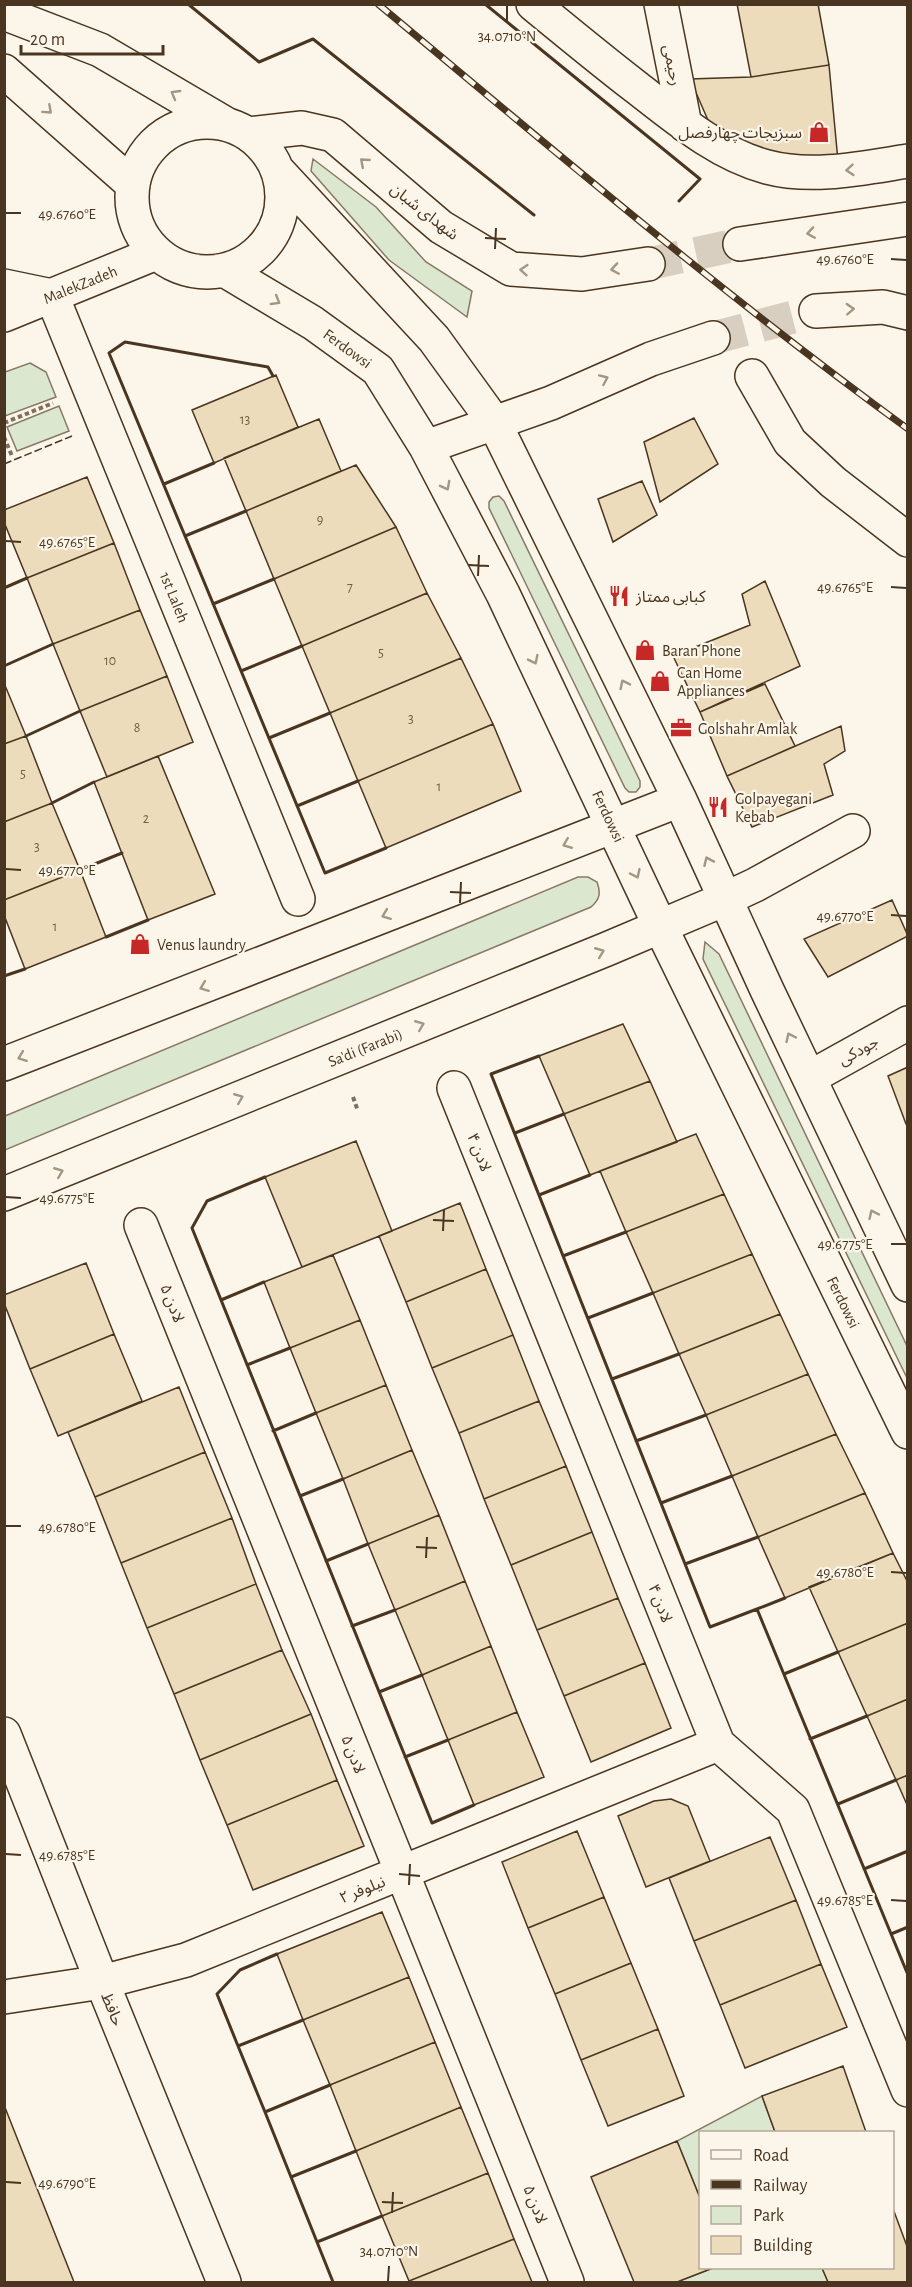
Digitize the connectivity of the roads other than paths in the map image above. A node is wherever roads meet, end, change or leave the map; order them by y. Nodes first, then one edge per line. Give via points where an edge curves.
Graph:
1 (533, 4) edge
2 (661, 4) edge
3 (4, 13) edge
4 (4, 71) edge
5 (685, 125) junction
6 (237, 129) junction
7 (908, 161) edge
8 (279, 172) junction
9 (133, 185) junction
10 (908, 219) edge
11 (740, 244) tunnel mouth
12 (156, 253) junction
13 (648, 264) tunnel mouth
14 (226, 271) junction
15 (4, 286) edge
16 (52, 296) junction
17 (816, 311) tunnel mouth
18 (908, 313) edge
19 (4, 315) edge
20 (713, 338) tunnel mouth
21 (752, 376) dead end
22 (494, 422) junction
23 (426, 447) junction
24 (908, 540) edge
25 (680, 800) junction
26 (614, 826) junction
27 (853, 831) dead end
28 (298, 899) dead end
29 (725, 899) junction
30 (660, 926) junction
31 (908, 1023) edge
32 (4, 1064) edge
33 (809, 1078) junction
34 (454, 1088) dead end
35 (4, 1194) edge
36 (141, 1225) dead end
37 (908, 1285) edge
38 (908, 1432) edge
39 (4, 1734) edge
40 (718, 1744) junction
41 (402, 1873) junction
42 (102, 1982) junction
43 (4, 1997) edge
44 (908, 2090) edge
45 (224, 2283) edge
46 (567, 2283) edge

1 - 5 street
2 - 5 street, رحیمی
6 -> 3 street via 100,50
4 -> 9 street
7 -> 5 street via 852,170 804,172 769,168 738,157
6 - 8 street via 266,151
6 - 9 street via 201,122 177,128 156,142 141,161
13 -> 6 street, شهدای شبان via 582,274 511,269 441,228 333,135 302,128
8 - 14 street via 283,197 278,222 267,244 249,261
8 - 22 street via 434,339
9 - 12 street via 133,210 141,233
10 -> 11 street
12 - 14 street via 177,267 201,273
12 - 16 street, MalekZadeh
14 -> 23 street, Ferdowsi via 313,322 378,370
15 - 16 street
16 - 19 street, MalekZadeh
16 - 28 street, 1st Laleh
17 -> 18 street via 883,307
22 -> 20 street
21 - 24 street via 790,442 833,482
22 - 23 street
25 -> 22 street
23 -> 26 street, Ferdowsi via 503,594
25 - 26 street
29 -> 25 street
26 -> 30 street, Ferdowsi
26 -> 32 street
27 - 29 street, Sa'di (Farabi)
29 - 30 street, Sa'di (Farabi)
33 -> 29 street
35 -> 30 street, Sa'di (Farabi)
30 - 38 street, Ferdowsi
31 - 33 street, جودکی
37 -> 33 street
34 - 40 street, لادن ۴
36 - 41 street, لادن ۵
39 - 42 street, حافظ
40 - 41 street, نیلوفر ۲
40 - 44 street, لادن ۴ via 793,1810
41 - 42 street, نیلوفر ۲ via 186,1960
41 - 46 street, لادن ۵
42 - 43 street, نیلوفر ۲
42 - 45 street, حافظ

